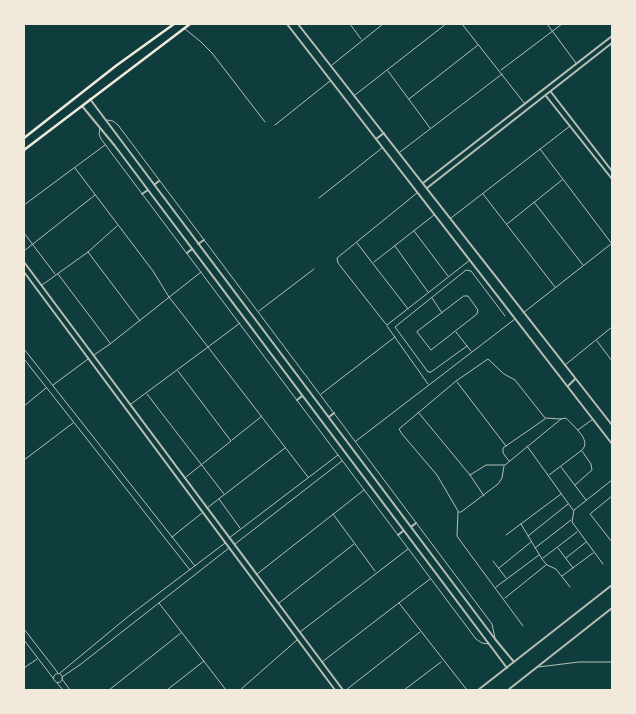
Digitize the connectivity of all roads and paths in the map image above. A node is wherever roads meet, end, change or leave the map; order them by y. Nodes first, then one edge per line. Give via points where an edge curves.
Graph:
1 (174, 24) edge
2 (190, 24) edge
3 (287, 24) edge
4 (298, 24) edge
5 (350, 24) edge
6 (383, 24) edge
7 (446, 24) edge
8 (462, 24) edge
9 (547, 24) edge
10 (562, 24) edge
11 (184, 28) junction
12 (552, 31) junction
13 (612, 36) edge
14 (362, 40) junction
15 (612, 43) edge
16 (478, 44) junction
17 (590, 53) junction
18 (593, 57) junction
19 (576, 63) junction
20 (332, 66) junction
21 (388, 70) junction
22 (500, 71) junction
23 (502, 74) junction
24 (331, 81) junction
25 (551, 92) junction
26 (355, 95) junction
27 (546, 96) junction
28 (90, 99) junction
29 (409, 99) junction
30 (525, 104) junction
31 (82, 106) junction
32 (564, 109) junction
33 (560, 113) junction
34 (106, 120) junction
35 (266, 122) dead end
36 (275, 125) dead end
37 (570, 126) junction
38 (100, 128) junction
39 (430, 128) junction
40 (493, 130) junction
41 (384, 133) junction
42 (496, 134) junction
43 (24, 138) edge
44 (376, 139) junction
45 (105, 144) junction
46 (382, 147) junction
47 (540, 148) junction
48 (24, 150) edge
49 (399, 152) junction
50 (75, 168) junction
51 (612, 171) edge
52 (563, 179) junction
53 (612, 179) edge
54 (160, 181) junction
55 (423, 183) junction
56 (154, 185) junction
57 (427, 188) junction
58 (148, 190) junction
59 (418, 193) junction
60 (482, 193) junction
61 (142, 194) junction
62 (95, 195) junction
63 (319, 198) dead end
64 (534, 202) junction
65 (24, 205) edge
66 (434, 214) junction
67 (450, 218) junction
68 (506, 224) junction
69 (118, 226) junction
70 (414, 231) junction
71 (24, 233) edge
72 (204, 240) junction
73 (357, 242) junction
74 (33, 244) junction
75 (198, 244) junction
76 (612, 244) edge
77 (395, 246) junction
78 (192, 249) junction
79 (24, 251) edge
80 (88, 252) junction
81 (187, 253) junction
82 (470, 260) junction
83 (24, 262) edge
84 (373, 263) junction
85 (583, 266) junction
86 (314, 269) dead end
87 (24, 272) edge
88 (201, 272) junction
89 (57, 274) junction
90 (449, 277) junction
91 (41, 286) junction
92 (555, 287) junction
93 (429, 293) junction
94 (169, 298) junction
95 (239, 298) junction
96 (431, 298) junction
97 (232, 303) junction
98 (408, 309) junction
99 (258, 312) junction
100 (442, 313) junction
101 (523, 313) junction
102 (505, 316) dead end
103 (515, 319) junction
104 (140, 321) junction
105 (69, 323) junction
106 (240, 323) junction
107 (64, 326) junction
108 (387, 326) junction
109 (612, 327) edge
110 (456, 332) junction
111 (395, 337) junction
112 (596, 340) junction
113 (110, 344) junction
114 (467, 346) junction
115 (208, 347) junction
116 (24, 349) edge
117 (471, 352) junction
118 (93, 355) junction
119 (88, 359) junction
120 (24, 360) edge
121 (612, 361) edge
122 (564, 365) junction
123 (37, 366) junction
124 (32, 370) junction
125 (177, 370) junction
126 (575, 379) junction
127 (456, 381) junction
128 (429, 384) junction
129 (53, 386) junction
130 (567, 386) junction
131 (46, 388) junction
132 (146, 393) junction
133 (320, 395) junction
134 (302, 396) junction
135 (297, 400) junction
136 (130, 405) junction
137 (24, 406) edge
138 (418, 412) junction
139 (334, 413) junction
140 (262, 416) junction
141 (328, 417) junction
142 (545, 418) junction
143 (561, 419) junction
144 (593, 419) junction
145 (73, 423) junction
146 (612, 425) edge
147 (578, 430) junction
148 (231, 441) junction
149 (355, 441) junction
150 (612, 444) edge
151 (506, 446) junction
152 (527, 446) junction
153 (285, 448) junction
154 (582, 450) junction
155 (338, 455) junction
156 (168, 456) junction
157 (24, 460) edge
158 (163, 460) junction
159 (342, 461) junction
160 (509, 461) junction
161 (201, 465) junction
162 (504, 465) junction
163 (561, 466) junction
164 (366, 468) junction
165 (360, 473) junction
166 (470, 475) junction
167 (548, 475) junction
168 (308, 477) junction
169 (185, 478) junction
170 (612, 480) edge
171 (130, 483) junction
172 (575, 485) junction
173 (124, 487) junction
174 (364, 490) junction
175 (224, 494) junction
176 (562, 494) junction
177 (484, 496) junction
178 (612, 498) edge
179 (218, 499) junction
180 (586, 500) junction
181 (569, 504) junction
182 (207, 508) junction
183 (574, 510) junction
184 (458, 511) junction
185 (202, 512) junction
186 (332, 514) junction
187 (572, 520) junction
188 (416, 523) junction
189 (521, 524) junction
190 (411, 527) junction
191 (241, 529) junction
192 (404, 531) junction
193 (578, 531) junction
194 (398, 535) junction
195 (506, 535) dead end
196 (528, 536) junction
197 (172, 537) junction
198 (229, 538) junction
199 (532, 542) junction
200 (586, 542) junction
201 (612, 542) edge
202 (225, 543) junction
203 (354, 544) junction
204 (234, 545) junction
205 (558, 547) junction
206 (229, 548) junction
207 (408, 548) junction
208 (535, 548) junction
209 (594, 552) junction
210 (540, 555) junction
211 (566, 558) junction
212 (542, 559) junction
213 (493, 561) dead end
214 (603, 564) dead end
215 (547, 565) junction
216 (195, 566) junction
217 (499, 568) junction
218 (573, 568) junction
219 (190, 570) junction
220 (376, 572) junction
221 (256, 574) junction
222 (561, 576) junction
223 (431, 579) junction
224 (507, 579) junction
225 (612, 586) edge
226 (570, 587) dead end
227 (495, 588) junction
228 (504, 599) junction
229 (159, 602) junction
230 (398, 602) junction
231 (278, 604) junction
232 (612, 608) edge
233 (472, 609) junction
234 (466, 613) junction
235 (289, 618) junction
236 (284, 622) junction
237 (523, 626) dead end
238 (24, 629) edge
239 (181, 632) junction
240 (420, 632) junction
241 (300, 633) junction
242 (495, 639) junction
243 (24, 640) edge
244 (298, 640) junction
245 (489, 644) junction
246 (38, 658) junction
247 (204, 661) junction
248 (442, 661) junction
249 (322, 662) junction
250 (514, 662) junction
251 (612, 662) edge
252 (537, 667) junction
253 (24, 668) edge
254 (507, 668) junction
255 (59, 673) junction
256 (53, 678) junction
257 (62, 678) junction
258 (57, 682) junction
259 (113, 688) junction
260 (63, 690) edge
261 (70, 690) edge
262 (109, 690) edge
263 (115, 690) edge
264 (167, 690) edge
265 (225, 690) edge
266 (240, 690) edge
267 (335, 690) edge
268 (342, 690) edge
269 (346, 690) edge
270 (404, 690) edge
271 (466, 690) edge
272 (478, 690) edge
273 (508, 690) edge

1 - 43 main road
2 - 11 main road
3 - 24 street
4 - 20 street
5 - 14 street
6 - 14 street
7 - 21 street
8 - 16 street
9 - 12 street
10 - 12 street
11 - 28 main road
11 - 35 street via 212,53
12 - 19 street
12 - 22 street
13 - 17 street
14 - 20 street
15 - 18 street
16 - 22 street
16 - 29 street
17 - 18 street
17 - 19 street
18 - 25 street
19 - 30 street
20 - 26 street
21 - 26 street
21 - 29 street
22 - 23 street
23 - 30 street
23 - 39 street
24 - 36 street
24 - 44 street
25 - 27 street
25 - 32 street
26 - 41 street
27 - 33 street
27 - 42 street
28 - 31 main road
28 - 34 street
29 - 39 street
30 - 40 street
31 - 38 street
31 - 48 main road
32 - 33 street
32 - 51 street
33 - 37 street
34 - 54 street via 118,125
34 - 56 street
37 - 47 street
37 - 53 street
38 - 45 street
38 - 58 street
39 - 49 street
40 - 42 street
40 - 55 street
41 - 44 street
41 - 49 street
42 - 57 street
44 - 46 street
45 - 50 street
45 - 61 street
46 - 59 street
46 - 63 street
47 - 52 street
47 - 60 street
49 - 55 street
50 - 62 street
50 - 65 street
52 - 64 street
52 - 76 street
54 - 56 street
54 - 72 street
55 - 57 street
56 - 75 street
57 - 67 street
58 - 61 street
58 - 78 street
59 - 66 street
59 - 73 street
60 - 67 street
60 - 68 street
61 - 81 street
62 - 69 street
62 - 74 street
64 - 68 street
64 - 85 street
66 - 70 street
66 - 82 street
67 - 101 street
68 - 92 street
69 - 80 street
69 - 94 street via 153,271
70 - 77 street
70 - 90 street
71 - 74 street
72 - 75 street
72 - 99 street
73 - 84 street
73 - 108 street via 337,258 338,263
74 - 79 street
74 - 89 street
75 - 95 street
76 - 85 street
77 - 84 street
77 - 93 street
78 - 81 street
78 - 97 street
80 - 89 street
80 - 104 street
81 - 88 street
82 - 90 street
82 - 103 street
83 - 91 street
84 - 98 street
85 - 92 street
86 - 99 street
87 - 107 street
88 - 94 street
88 - 106 street
89 - 91 street
89 - 113 street
90 - 93 street
91 - 105 street
92 - 101 street
93 - 98 street
94 - 104 street
94 - 115 street
95 - 97 street
95 - 141 street
96 - 100 street
96 - 102 street via 469,270
96 - 114 street via 398,323 396,330 428,372
97 - 134 street
98 - 108 street
99 - 133 street
100 - 110 street via 466,296 476,307 477,314
100 - 110 street via 417,332 431,350
101 - 122 street
103 - 117 street
103 - 130 street
104 - 113 street
105 - 107 street
105 - 118 street
106 - 115 street
106 - 135 street
107 - 119 street
108 - 111 street
109 - 112 street
110 - 114 street
111 - 128 street
111 - 133 street
112 - 121 street
112 - 122 street
113 - 118 street
114 - 117 street
115 - 125 street
115 - 140 street
116 - 123 street
117 - 128 street
118 - 136 street
119 - 129 street
119 - 158 street
120 - 124 street
122 - 126 street
123 - 124 street
123 - 129 street
124 - 131 street
125 - 132 street
125 - 148 street
126 - 130 street
126 - 146 street
127 - 138 street
127 - 142 street via 485,360 491,360 515,380
127 - 151 street
128 - 149 street
129 - 171 street
130 - 144 street
131 - 137 street
131 - 145 street
132 - 136 street
132 - 161 street
133 - 139 street
134 - 135 street
134 - 165 street
135 - 155 street
136 - 156 street
138 - 166 street
138 - 184 street via 399,429 437,475
139 - 141 street
139 - 149 street
140 - 148 street
140 - 153 street
141 - 164 street
142 - 143 street
142 - 151 street
143 - 147 street via 566,418
143 - 152 street
144 - 147 street
144 - 150 street
145 - 157 street
145 - 173 street
147 - 154 street via 586,442
148 - 161 street
149 - 188 street
151 - 160 street via 503,451
152 - 160 street
152 - 167 street
153 - 168 street
153 - 175 street
154 - 163 street
154 - 172 street via 592,470
155 - 159 street
155 - 168 street
156 - 158 street
156 - 169 street
158 - 185 street
159 - 174 street
159 - 204 street
160 - 162 street
161 - 169 street
161 - 175 street
162 - 166 street via 486,465
162 - 177 street via 502,478
163 - 167 street
163 - 172 street
164 - 165 street
164 - 190 street
165 - 192 street
166 - 177 street
167 - 176 street
168 - 191 street
169 - 182 street
170 - 180 street
171 - 173 street
171 - 197 street
172 - 180 street
173 - 219 street
174 - 186 street
174 - 194 street
175 - 179 street
176 - 181 street
176 - 189 street
177 - 184 street
178 - 201 street via 590,514
179 - 182 street
179 - 191 street
180 - 183 street
181 - 183 street
181 - 196 street
182 - 198 street
183 - 187 street
184 - 227 street via 457,536
185 - 197 street
185 - 202 street
186 - 203 street
186 - 221 street
187 - 193 street
187 - 208 street
188 - 190 street
188 - 242 street via 492,624
189 - 195 street
189 - 196 street
190 - 233 street
191 - 198 street
192 - 194 street
192 - 234 street
193 - 200 street
193 - 205 street
194 - 207 street
196 - 199 street
197 - 216 street
198 - 204 street
199 - 208 street
199 - 217 street
200 - 209 street
200 - 211 street
202 - 206 street
202 - 216 street
203 - 220 street
203 - 231 street
204 - 221 street
205 - 211 street
205 - 212 street
206 - 229 street
206 - 236 street
207 - 220 street
207 - 223 street
208 - 210 street
209 - 214 street
209 - 218 street
210 - 212 street
210 - 224 street
211 - 218 street
212 - 215 street
213 - 217 street
215 - 222 street via 553,566
215 - 228 street
216 - 219 street
217 - 224 street
218 - 222 street
219 - 255 street
220 - 241 street
221 - 231 street
222 - 226 street
223 - 230 street
223 - 245 street via 478,641
224 - 227 street
225 - 250 street
227 - 228 street
228 - 237 street
229 - 239 street
229 - 257 street
230 - 240 street
230 - 249 street
231 - 235 street
232 - 252 street
233 - 234 street
233 - 242 street
234 - 245 street
235 - 236 street
235 - 241 street
236 - 244 street
238 - 255 street
239 - 247 street
239 - 259 street
240 - 248 street
240 - 269 street
241 - 249 street
242 - 250 street
243 - 246 street
244 - 266 street
244 - 267 street
245 - 254 street
246 - 253 street
246 - 256 street
247 - 264 street
247 - 265 street
248 - 270 street
248 - 271 street
249 - 268 street
250 - 254 street
251 - 252 street
252 - 273 street
254 - 272 street
255 - 256 street
255 - 257 street
256 - 258 street
257 - 258 street
257 - 261 street
258 - 260 street
259 - 262 street
259 - 263 street

